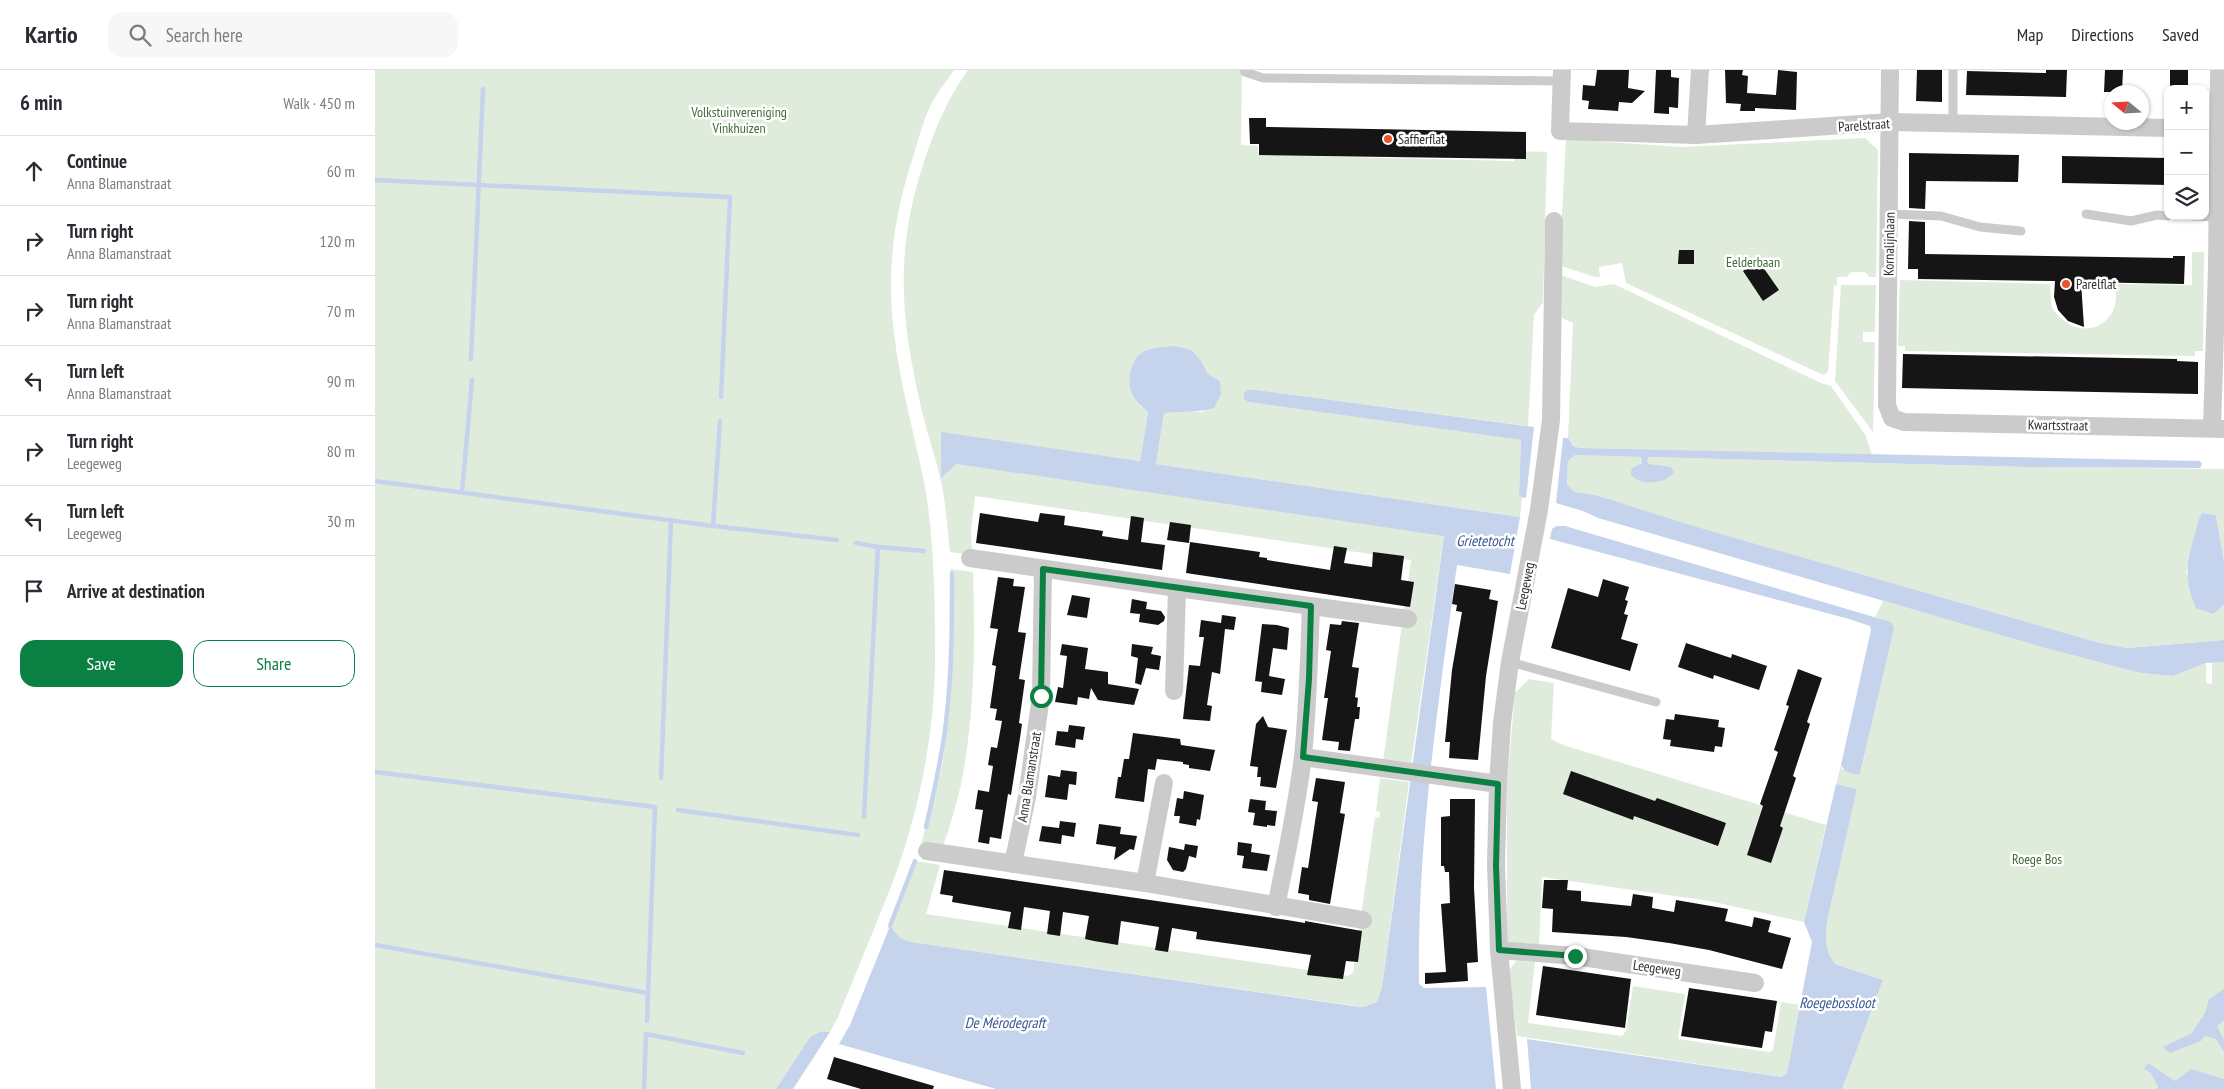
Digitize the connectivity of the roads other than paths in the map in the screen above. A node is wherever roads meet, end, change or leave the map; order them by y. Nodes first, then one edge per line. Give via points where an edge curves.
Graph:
1 (1244, 70) edge
2 (1700, 70) edge
3 (1890, 70) edge
4 (1953, 70) edge
5 (2219, 70) edge
6 (1562, 76) edge
7 (1889, 122) junction
8 (1953, 125) junction
9 (2164, 128) edge
10 (2211, 129) edge
11 (1696, 135) junction
12 (1890, 214) junction
13 (2086, 214) dead end
14 (2164, 216) edge
15 (2209, 217) edge
16 (2217, 217) junction
17 (1554, 221) dead end
18 (2021, 231) dead end
19 (2221, 268) edge
20 (1892, 418) joint
21 (2218, 428) edge
22 (970, 558) dead end
23 (1043, 569) junction
24 (1177, 588) junction
25 (1311, 606) junction
26 (1408, 619) dead end
27 (1510, 662) junction
28 (1174, 691) dead end
29 (1655, 702) dead end
30 (1303, 757) junction
31 (1164, 783) dead end
32 (1498, 784) junction
33 (927, 851) dead end
34 (1013, 864) junction
35 (1145, 883) junction
36 (1276, 907) junction
37 (1363, 920) dead end
38 (1499, 950) junction
39 (1755, 982) dead end
40 (1512, 1089) edge

1 - 6 lane via 1263,78
2 - 11 street
3 - 7 street, Kornalijnlaan
4 - 8 lane
5 - 10 street
6 - 11 street, Parelstraat via 1560,131
7 - 8 street, Parelstraat
7 - 11 street, Parelstraat
7 - 12 street, Kornalijnlaan
8 - 9 street, Parelstraat
10 - 16 street
12 - 18 lane via 1941,216 1980,227
12 - 20 street, Kornalijnlaan via 1887,405
13 - 14 lane via 2131,221
15 - 16 lane
16 - 19 street
17 - 27 street, Leegeweg via 1551,420 1539,510
19 - 21 street
20 - 21 street, Kwartsstraat via 1904,422
22 - 23 street
23 - 24 street
23 - 34 street, Anna Blamanstraat via 1040,706 1029,788
24 - 25 street
24 - 28 street
25 - 26 street
25 - 30 street
27 - 29 lane
27 - 32 street, Leegeweg
30 - 32 street
30 - 36 street
31 - 35 street
32 - 38 street, Leegeweg
33 - 34 street
34 - 35 street
35 - 36 street
36 - 37 street
38 - 39 street, Leegeweg via 1575,956
38 - 40 street, Leegeweg

